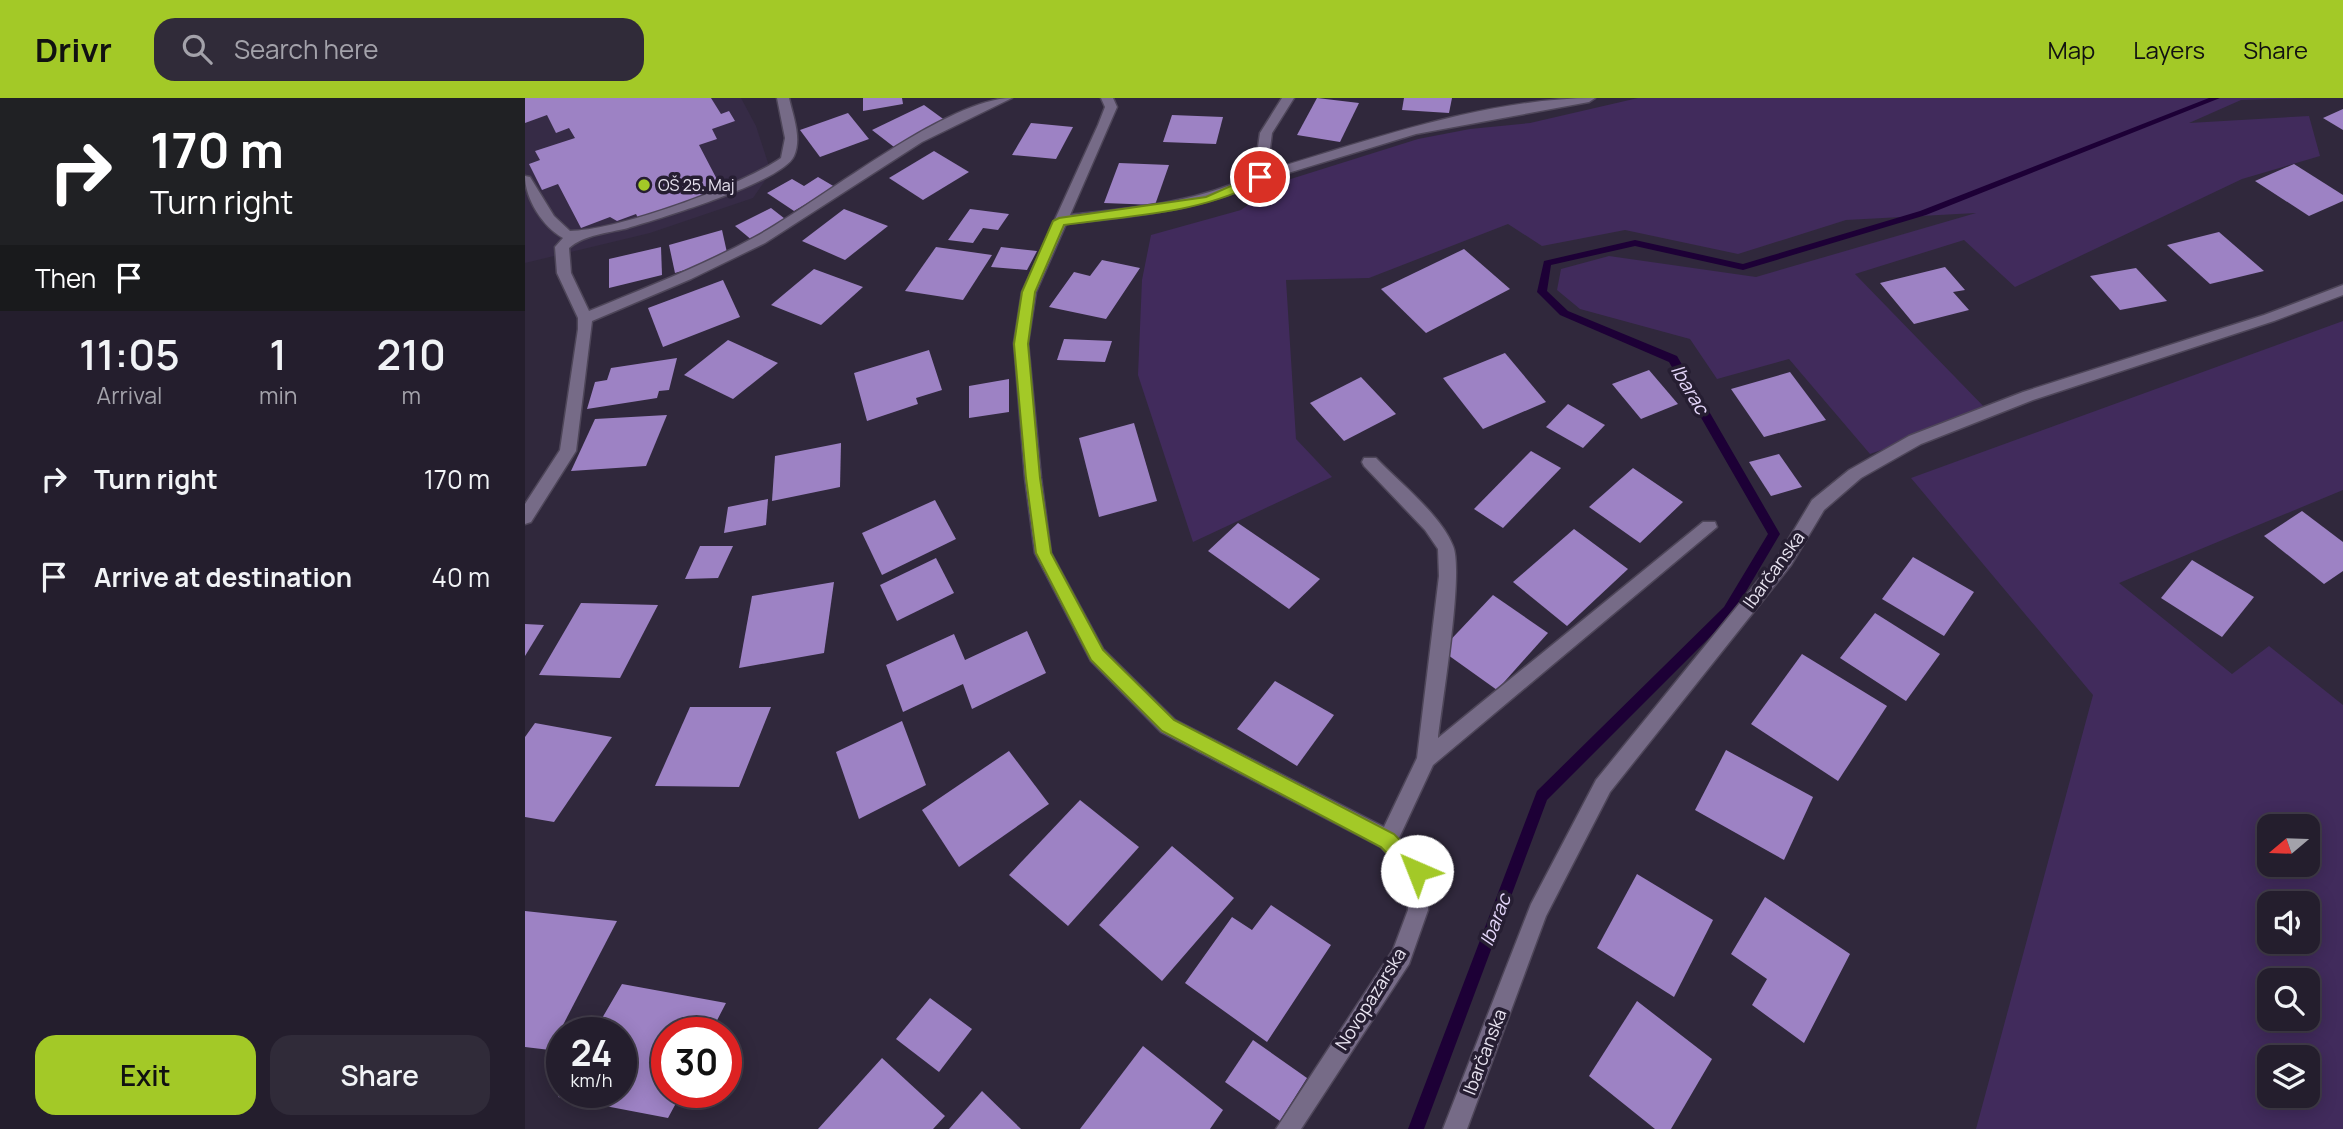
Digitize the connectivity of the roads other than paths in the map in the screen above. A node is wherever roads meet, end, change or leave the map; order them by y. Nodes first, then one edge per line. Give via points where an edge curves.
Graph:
1 (783, 98) edge
2 (1006, 98) edge
3 (1107, 98) edge
4 (1288, 98) edge
5 (1589, 98) edge
6 (1260, 177) junction
7 (525, 180) edge
8 (1059, 221) junction
9 (573, 237) junction
10 (2343, 290) edge
11 (585, 318) junction
12 (1370, 462) dead end
13 (525, 517) edge
14 (1709, 527) dead end
15 (1426, 760) junction
16 (1388, 840) junction
17 (1288, 1129) edge
18 (1455, 1129) edge

1 - 9 street via 791,145 788,158 778,168 640,220
2 - 11 street via 929,132 726,259
3 - 8 street, Novopazarska via 1111,107 1104,125
4 - 6 street via 1266,133
5 - 6 street via 1413,131
6 - 8 street via 1208,200
7 - 9 street via 557,228
8 - 16 street, Novopazarska via 1029,292 1021,344 1043,553 1073,610 1097,655 1168,726
9 - 11 street via 562,247 564,273
10 - 18 street, Ibarčanska via 2028,396 1915,440 1855,474 1818,505 1784,560 1603,786 1538,911
11 - 13 street via 568,451
12 - 15 street via 1431,525 1446,548 1448,576
14 - 15 street
15 - 16 street
16 - 17 street, Novopazarska via 1417,871 1418,910 1401,956

